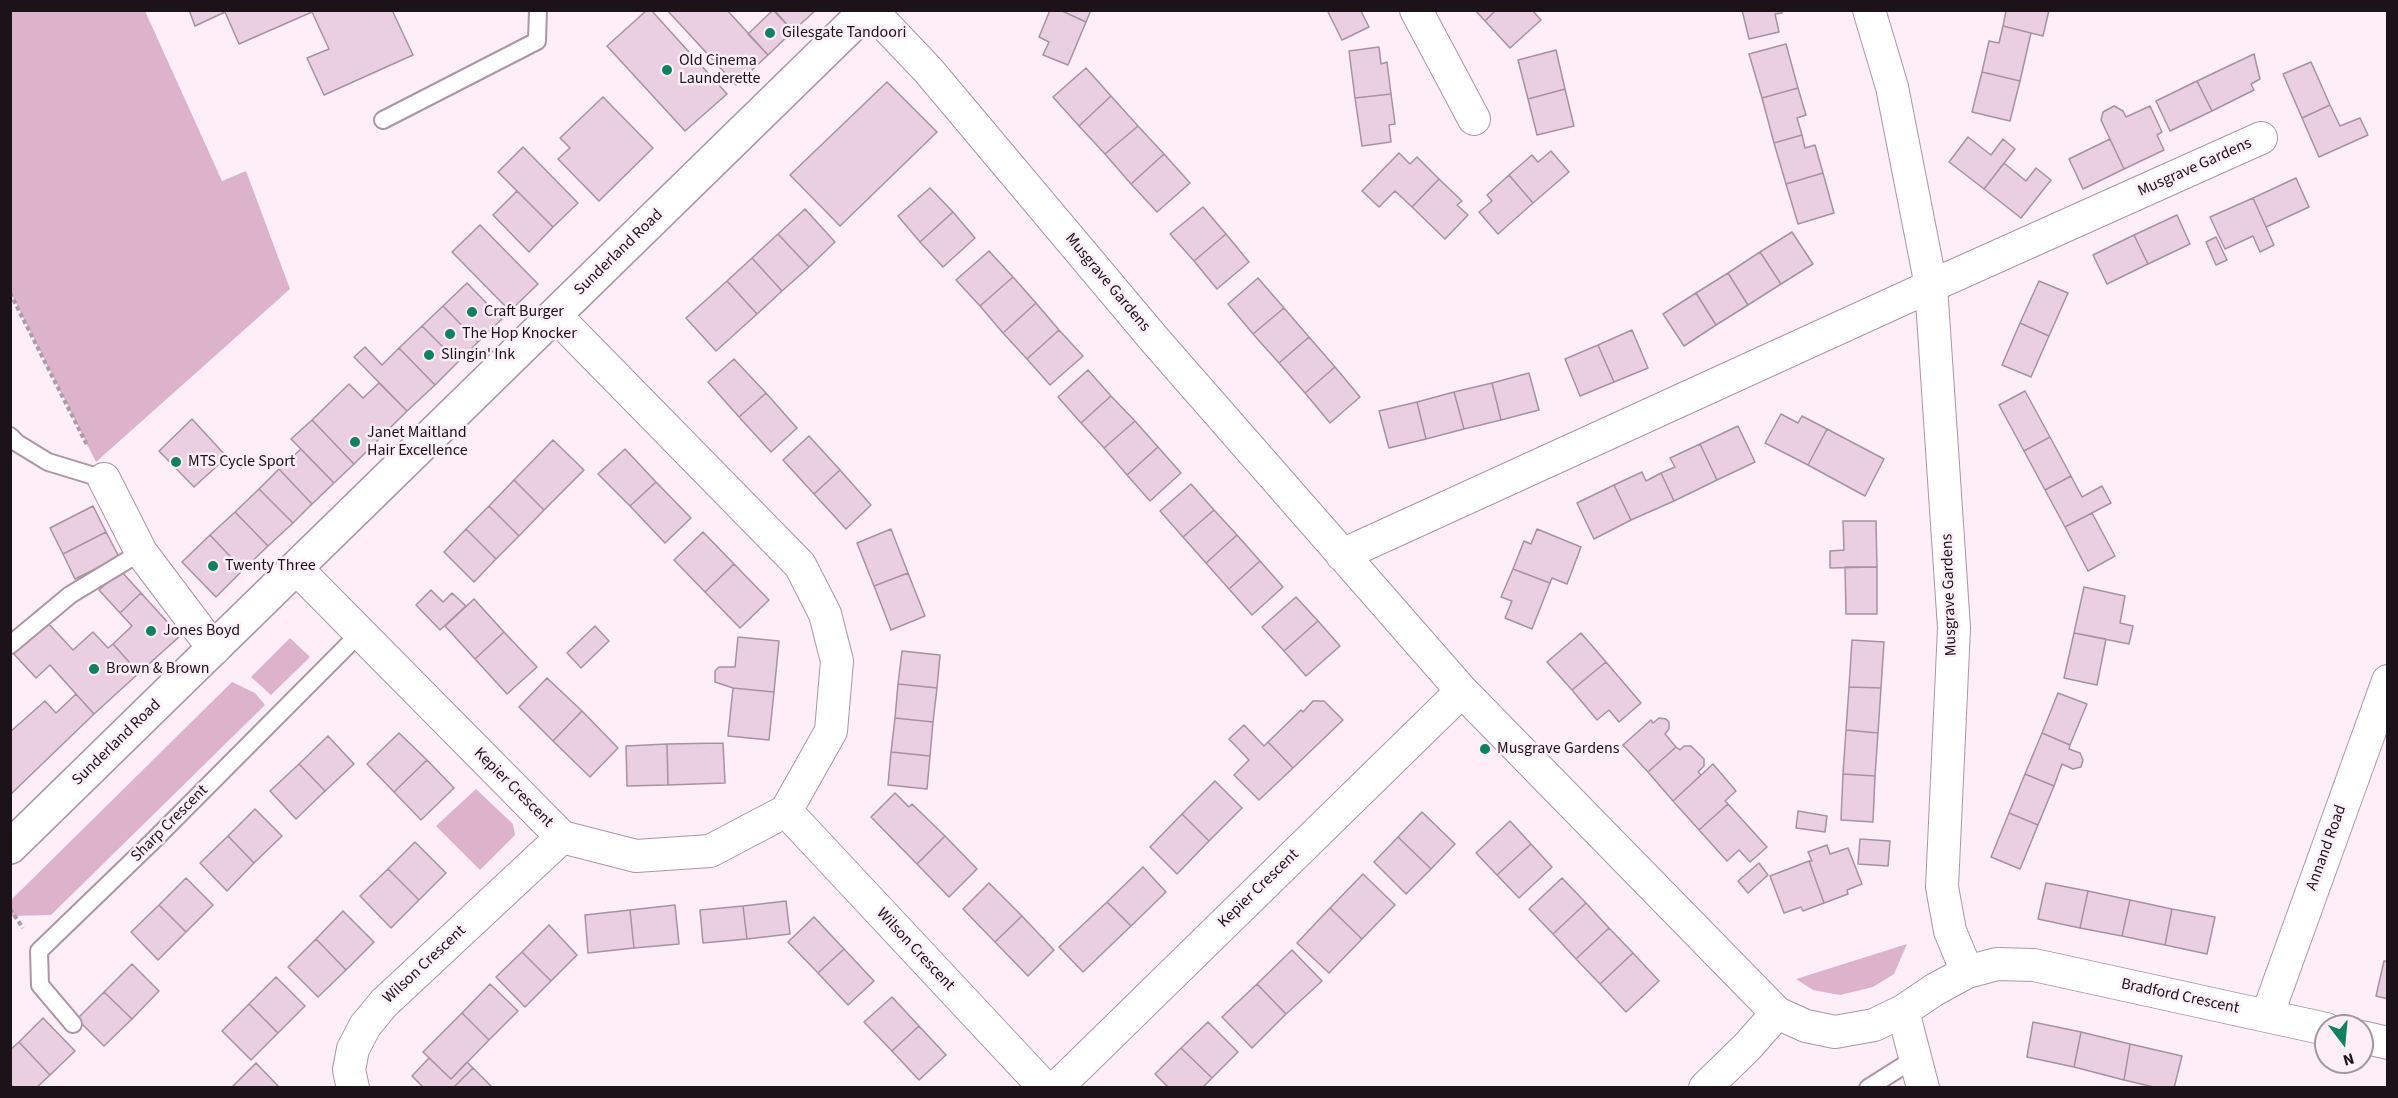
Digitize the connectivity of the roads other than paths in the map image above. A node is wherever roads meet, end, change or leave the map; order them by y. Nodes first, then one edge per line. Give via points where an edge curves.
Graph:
1 (538, 10) edge
2 (869, 10) edge
3 (1416, 10) edge
4 (1869, 10) edge
5 (1474, 118) dead end
6 (383, 120) dead end
7 (2261, 138) dead end
8 (1931, 286) junction
9 (555, 315) junction
10 (10, 436) edge
11 (104, 479) joint
12 (141, 552) junction
13 (1342, 555) junction
14 (296, 568) junction
15 (359, 634) junction
16 (10, 645) edge
17 (214, 649) junction
18 (2388, 681) edge
19 (1462, 691) junction
20 (786, 811) junction
21 (562, 837) junction
22 (10, 847) edge
23 (2034, 965) joint
24 (1967, 972) junction
25 (1903, 1011) junction
26 (1777, 1013) junction
27 (2267, 1016) junction
28 (73, 1024) dead end
29 (2314, 1026) edge
30 (1918, 1073) edge
31 (353, 1088) edge
32 (1045, 1088) edge
33 (1056, 1088) edge
34 (1705, 1088) edge
35 (1868, 1088) edge

1 - 6 lane via 537,40
2 - 9 street, Sunderland Road
2 - 13 street, Musgrave Gardens via 928,70
3 - 5 street
4 - 8 street, Musgrave Gardens via 1892,87
7 - 8 street, Musgrave Gardens
8 - 13 street, Musgrave Gardens
8 - 24 street, Musgrave Gardens via 1954,628 1942,887 1950,931
9 - 14 street, Sunderland Road
9 - 20 street via 800,566 825,614 837,662 831,731
10 - 11 lane via 48,462
11 - 12 street
12 - 16 lane via 70,595
12 - 17 street
13 - 19 street, Musgrave Gardens
14 - 15 street, Kepier Crescent
14 - 17 street, Sunderland Road
15 - 21 street, Kepier Crescent
15 - 28 lane, Sharp Crescent via 39,951 40,985
17 - 22 street, Sunderland Road
18 - 27 street, Annand Road
19 - 26 street, Musgrave Gardens
19 - 33 street, Kepier Crescent
20 - 21 street, Kepier Crescent via 710,851 636,856
20 - 32 street, Wilson Crescent
21 - 31 street, Wilson Crescent via 384,1003 353,1049 349,1070
23 - 24 street, Musgrave Gardens via 1997,964
23 - 27 street, Bradford Crescent
24 - 25 street, Musgrave Gardens
25 - 26 street, Musgrave Gardens via 1874,1025 1835,1032 1806,1026
25 - 30 street
26 - 34 street
27 - 29 street, Bradford Crescent
30 - 35 lane

